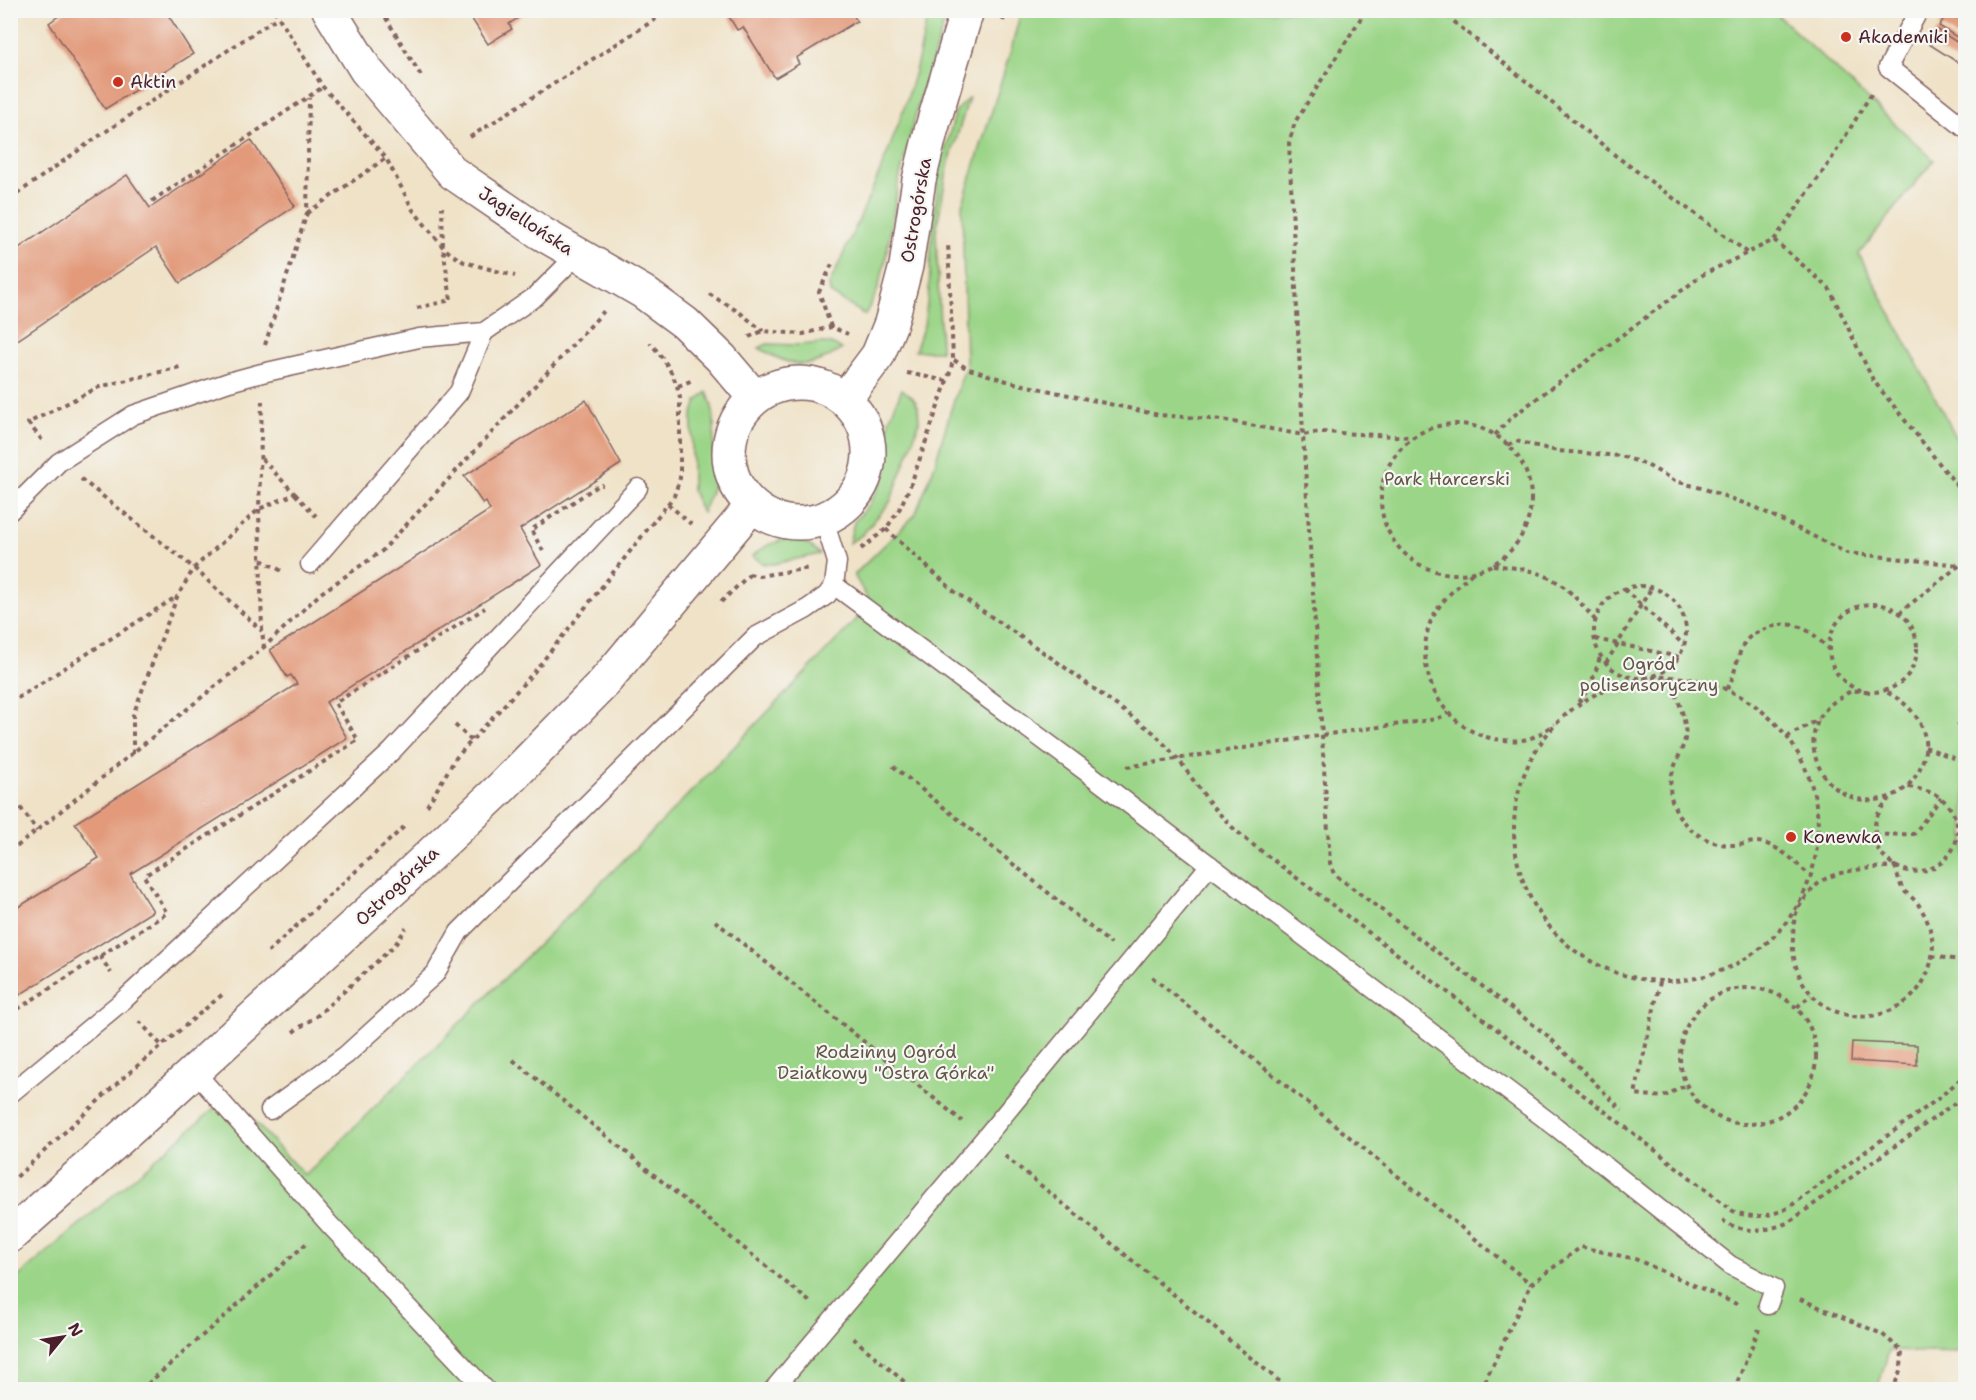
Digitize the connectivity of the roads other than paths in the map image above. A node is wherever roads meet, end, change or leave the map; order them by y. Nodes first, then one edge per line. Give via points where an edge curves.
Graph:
1 (329, 10) edge
2 (967, 10) edge
3 (1919, 10) edge
4 (1965, 129) edge
5 (567, 266) junction
6 (484, 332) junction
7 (755, 398) junction
8 (845, 399) junction
9 (638, 488) road end
10 (752, 506) junction
11 (10, 511) edge
12 (824, 520) junction
13 (310, 564) dead end
14 (834, 585) junction
15 (1210, 865) junction
16 (194, 1071) junction
17 (10, 1094) edge
18 (270, 1110) dead end
19 (10, 1236) edge
20 (1769, 1303) road end
21 (486, 1389) edge
22 (774, 1389) edge

1 - 5 street, Jagiellońska via 366,70 453,173 541,234
2 - 8 street, Ostrogórska via 919,180 906,266 891,323 878,355
3 - 4 lane via 1888,67
5 - 6 lane via 536,297
5 - 7 street, Jagiellońska via 643,292 685,323
6 - 11 lane via 420,338 262,373 133,415 59,462
6 - 13 lane via 459,392
7 - 8 street via 777,387 800,383 824,387
7 - 10 street via 739,416 730,439 729,464 737,487
8 - 12 street via 859,415 867,434 866,476 842,510
9 - 17 lane via 392,751 126,998
10 - 12 street via 786,523
10 - 16 street, Ostrogórska via 601,686 553,737 451,836
12 - 14 lane via 837,562
14 - 15 lane
14 - 18 lane via 807,609 755,637 459,932 435,974 346,1055
15 - 20 lane via 1556,1127 1730,1265
15 - 22 lane
16 - 19 street, Ostrogórska
16 - 21 lane via 329,1224

